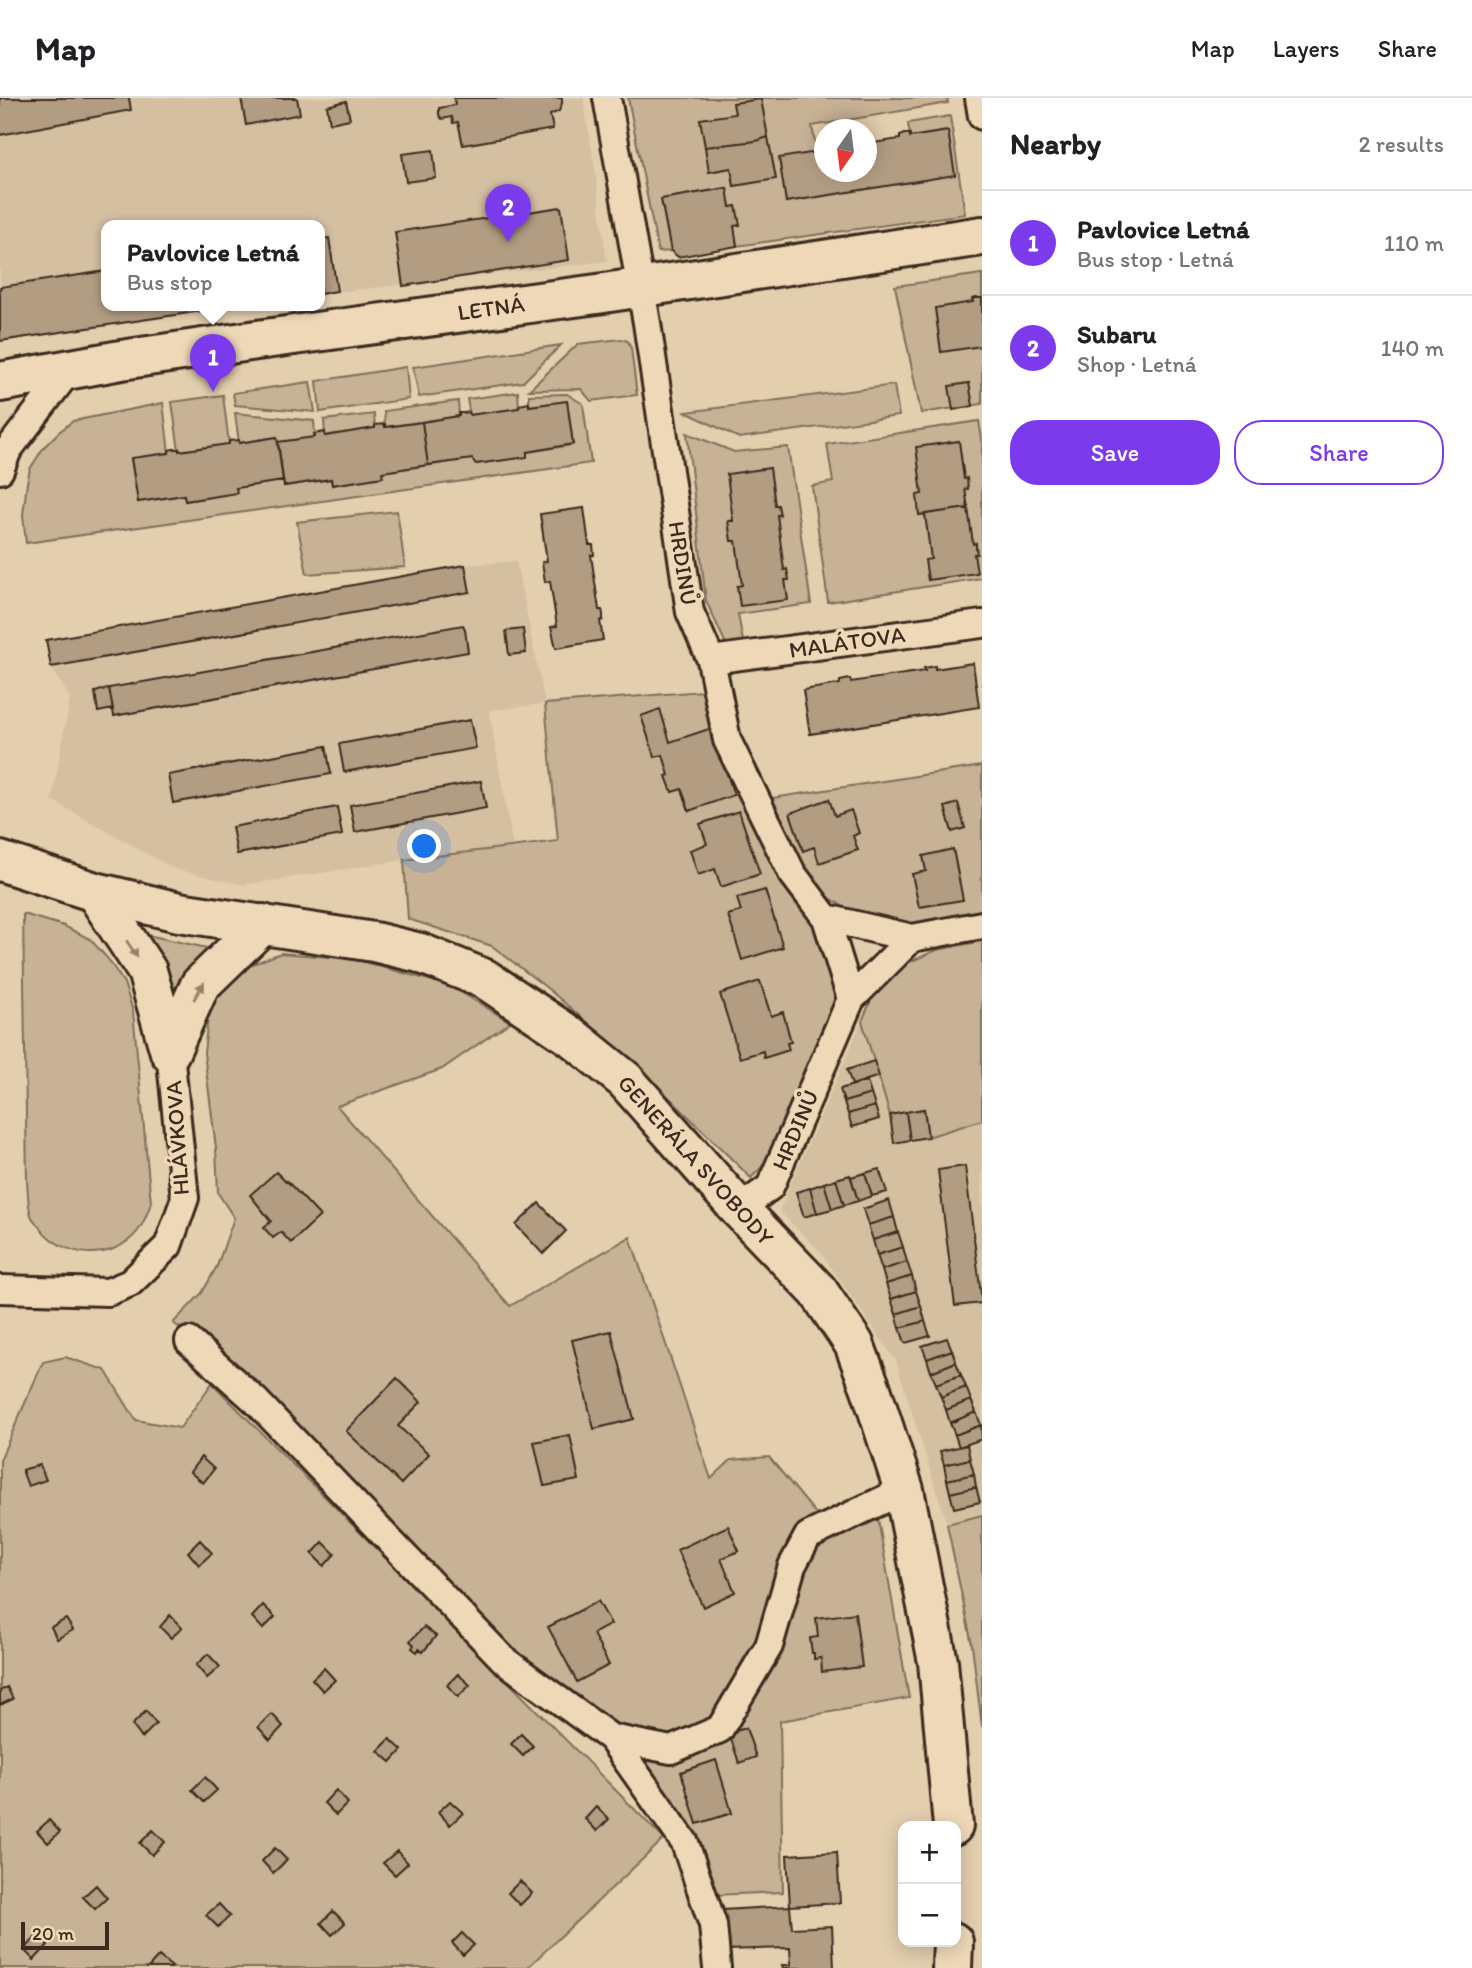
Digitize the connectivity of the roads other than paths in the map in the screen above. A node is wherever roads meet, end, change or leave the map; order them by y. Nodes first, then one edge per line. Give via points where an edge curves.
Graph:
1 (607, 98) edge
2 (979, 98) edge
3 (982, 116) edge
4 (982, 236) edge
5 (640, 286) junction
6 (70, 369) junction
7 (0, 382) edge
8 (0, 470) edge
9 (982, 624) edge
10 (711, 660) junction
11 (0, 861) edge
12 (95, 892) junction
13 (826, 918) junction
14 (263, 925) junction
15 (982, 925) edge
16 (912, 938) junction
17 (851, 999) junction
18 (170, 1052) junction
19 (738, 1209) junction
20 (0, 1289) edge
21 (188, 1340) dead end
22 (904, 1490) junction
23 (611, 1738) junction
24 (953, 1821) edge
25 (953, 1947) edge
26 (717, 1968) edge
27 (952, 1968) edge

1 - 5 street, HRDINŮ
2 - 3 street
4 - 5 main road, LETNÁ
5 - 6 main road, LETNÁ
5 - 10 street, HRDINŮ via 690,612
6 - 7 main road, LETNÁ
6 - 8 street via 8,450
9 - 10 street, MALÁTOVA
10 - 13 street, HRDINŮ via 727,740 792,873
11 - 12 main road, GENERÁLA SVOBODY
12 - 14 main road, GENERÁLA SVOBODY
12 -> 18 main road via 147,971
13 - 16 street
13 - 17 street, HRDINŮ
18 -> 14 main road via 200,985
14 - 19 main road, GENERÁLA SVOBODY via 420,953 485,979 572,1037 625,1080
15 - 16 street
16 - 17 street, HRDINŮ
17 - 19 street, HRDINŮ via 770,1187
18 - 20 street, HLÁVKOVA via 185,1198 168,1246 130,1283 108,1292
19 - 22 main road, GENERÁLA SVOBODY via 817,1291 853,1344
21 - 23 street via 257,1401 504,1660
22 - 23 street via 808,1536 792,1566 769,1646 720,1729 671,1750
22 - 24 main road, GENERÁLA SVOBODY via 938,1662
23 - 26 street via 685,1843 713,1925
25 - 27 main road

